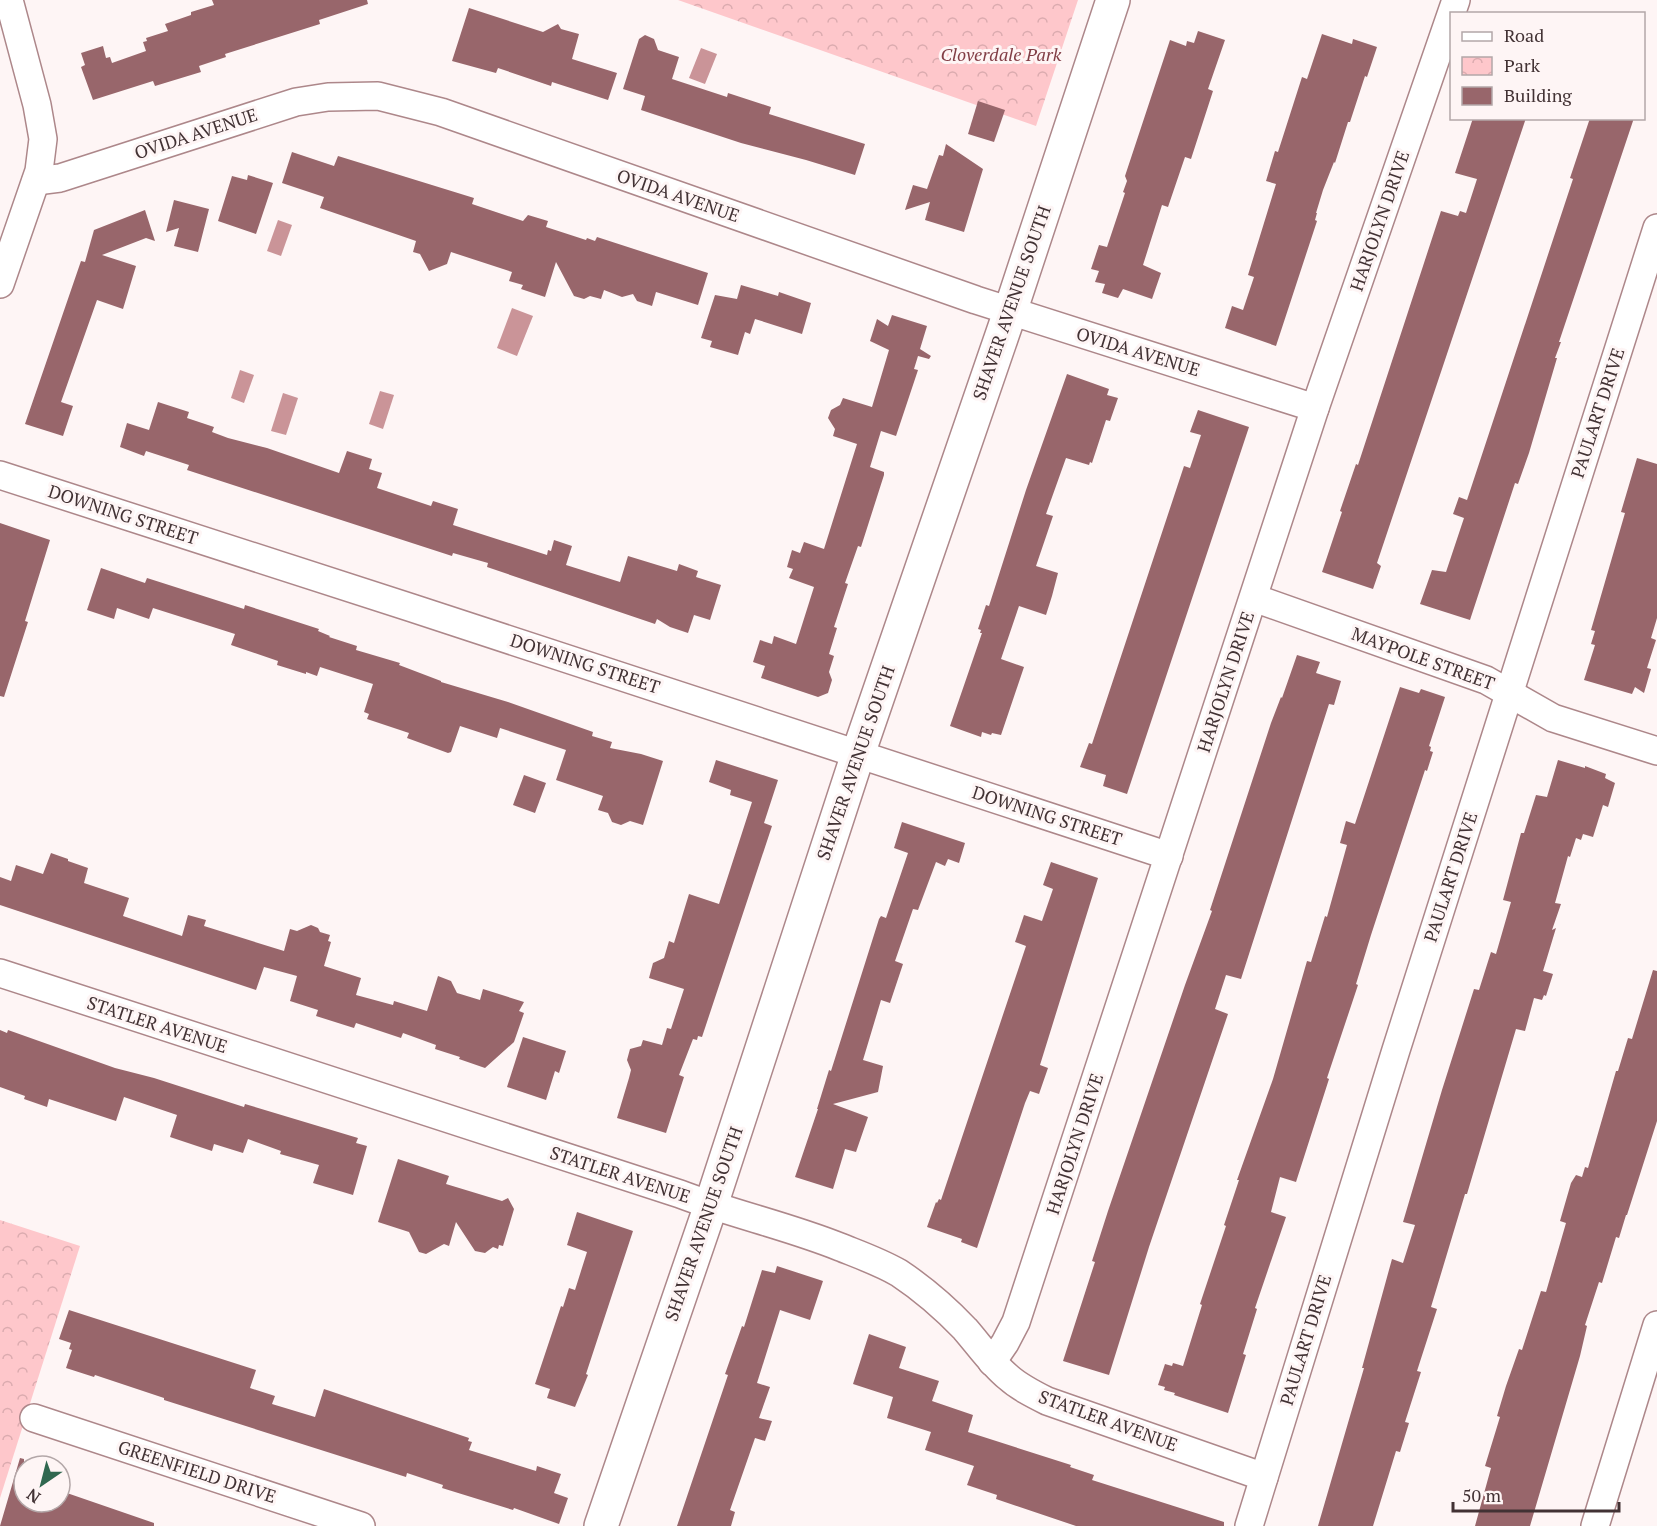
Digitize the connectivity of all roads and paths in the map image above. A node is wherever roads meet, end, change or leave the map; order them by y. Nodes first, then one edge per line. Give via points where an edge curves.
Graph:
1 (9, 0) edge
2 (1113, 0) edge
3 (1450, 17) edge
4 (36, 181) junction
5 (1657, 228) edge
6 (0, 284) edge
7 (1010, 312) junction
8 (1315, 408) junction
9 (0, 475) edge
10 (1254, 598) junction
11 (1510, 693) junction
12 (1657, 751) edge
13 (858, 754) junction
14 (1170, 856) junction
15 (0, 974) edge
16 (711, 1205) junction
17 (1657, 1325) edge
18 (992, 1362) junction
19 (34, 1418) dead end
20 (1264, 1477) junction
21 (361, 1526) edge
22 (601, 1526) edge
23 (1249, 1526) edge
24 (1595, 1526) edge

1 - 4 street via 42,129
2 - 7 street, SHAVER AVENUE SOUTH
3 - 8 street, HARJOLYN DRIVE
4 - 6 street
4 - 7 street, OVIDA AVENUE via 60,178 296,102 378,96 441,112
5 - 11 street, PAULART DRIVE
7 - 8 street, OVIDA AVENUE
7 - 13 street, SHAVER AVENUE SOUTH
8 - 10 street, HARJOLYN DRIVE
9 - 13 street, DOWNING STREET
10 - 11 street, MAYPOLE STREET via 1486,680
10 - 14 street, HARJOLYN DRIVE
11 - 12 street, MAYPOLE STREET via 1553,718
11 - 20 street, PAULART DRIVE
13 - 14 street, DOWNING STREET
13 - 16 street, SHAVER AVENUE SOUTH
14 - 18 street, HARJOLYN DRIVE via 1016,1322
15 - 16 street, STATLER AVENUE
16 - 18 street, STATLER AVENUE via 873,1259 934,1299
16 - 22 street, SHAVER AVENUE SOUTH
17 - 24 street
18 - 20 street, STATLER AVENUE via 1009,1378 1047,1401
19 - 21 street, GREENFIELD DRIVE
20 - 23 street, PAULART DRIVE

